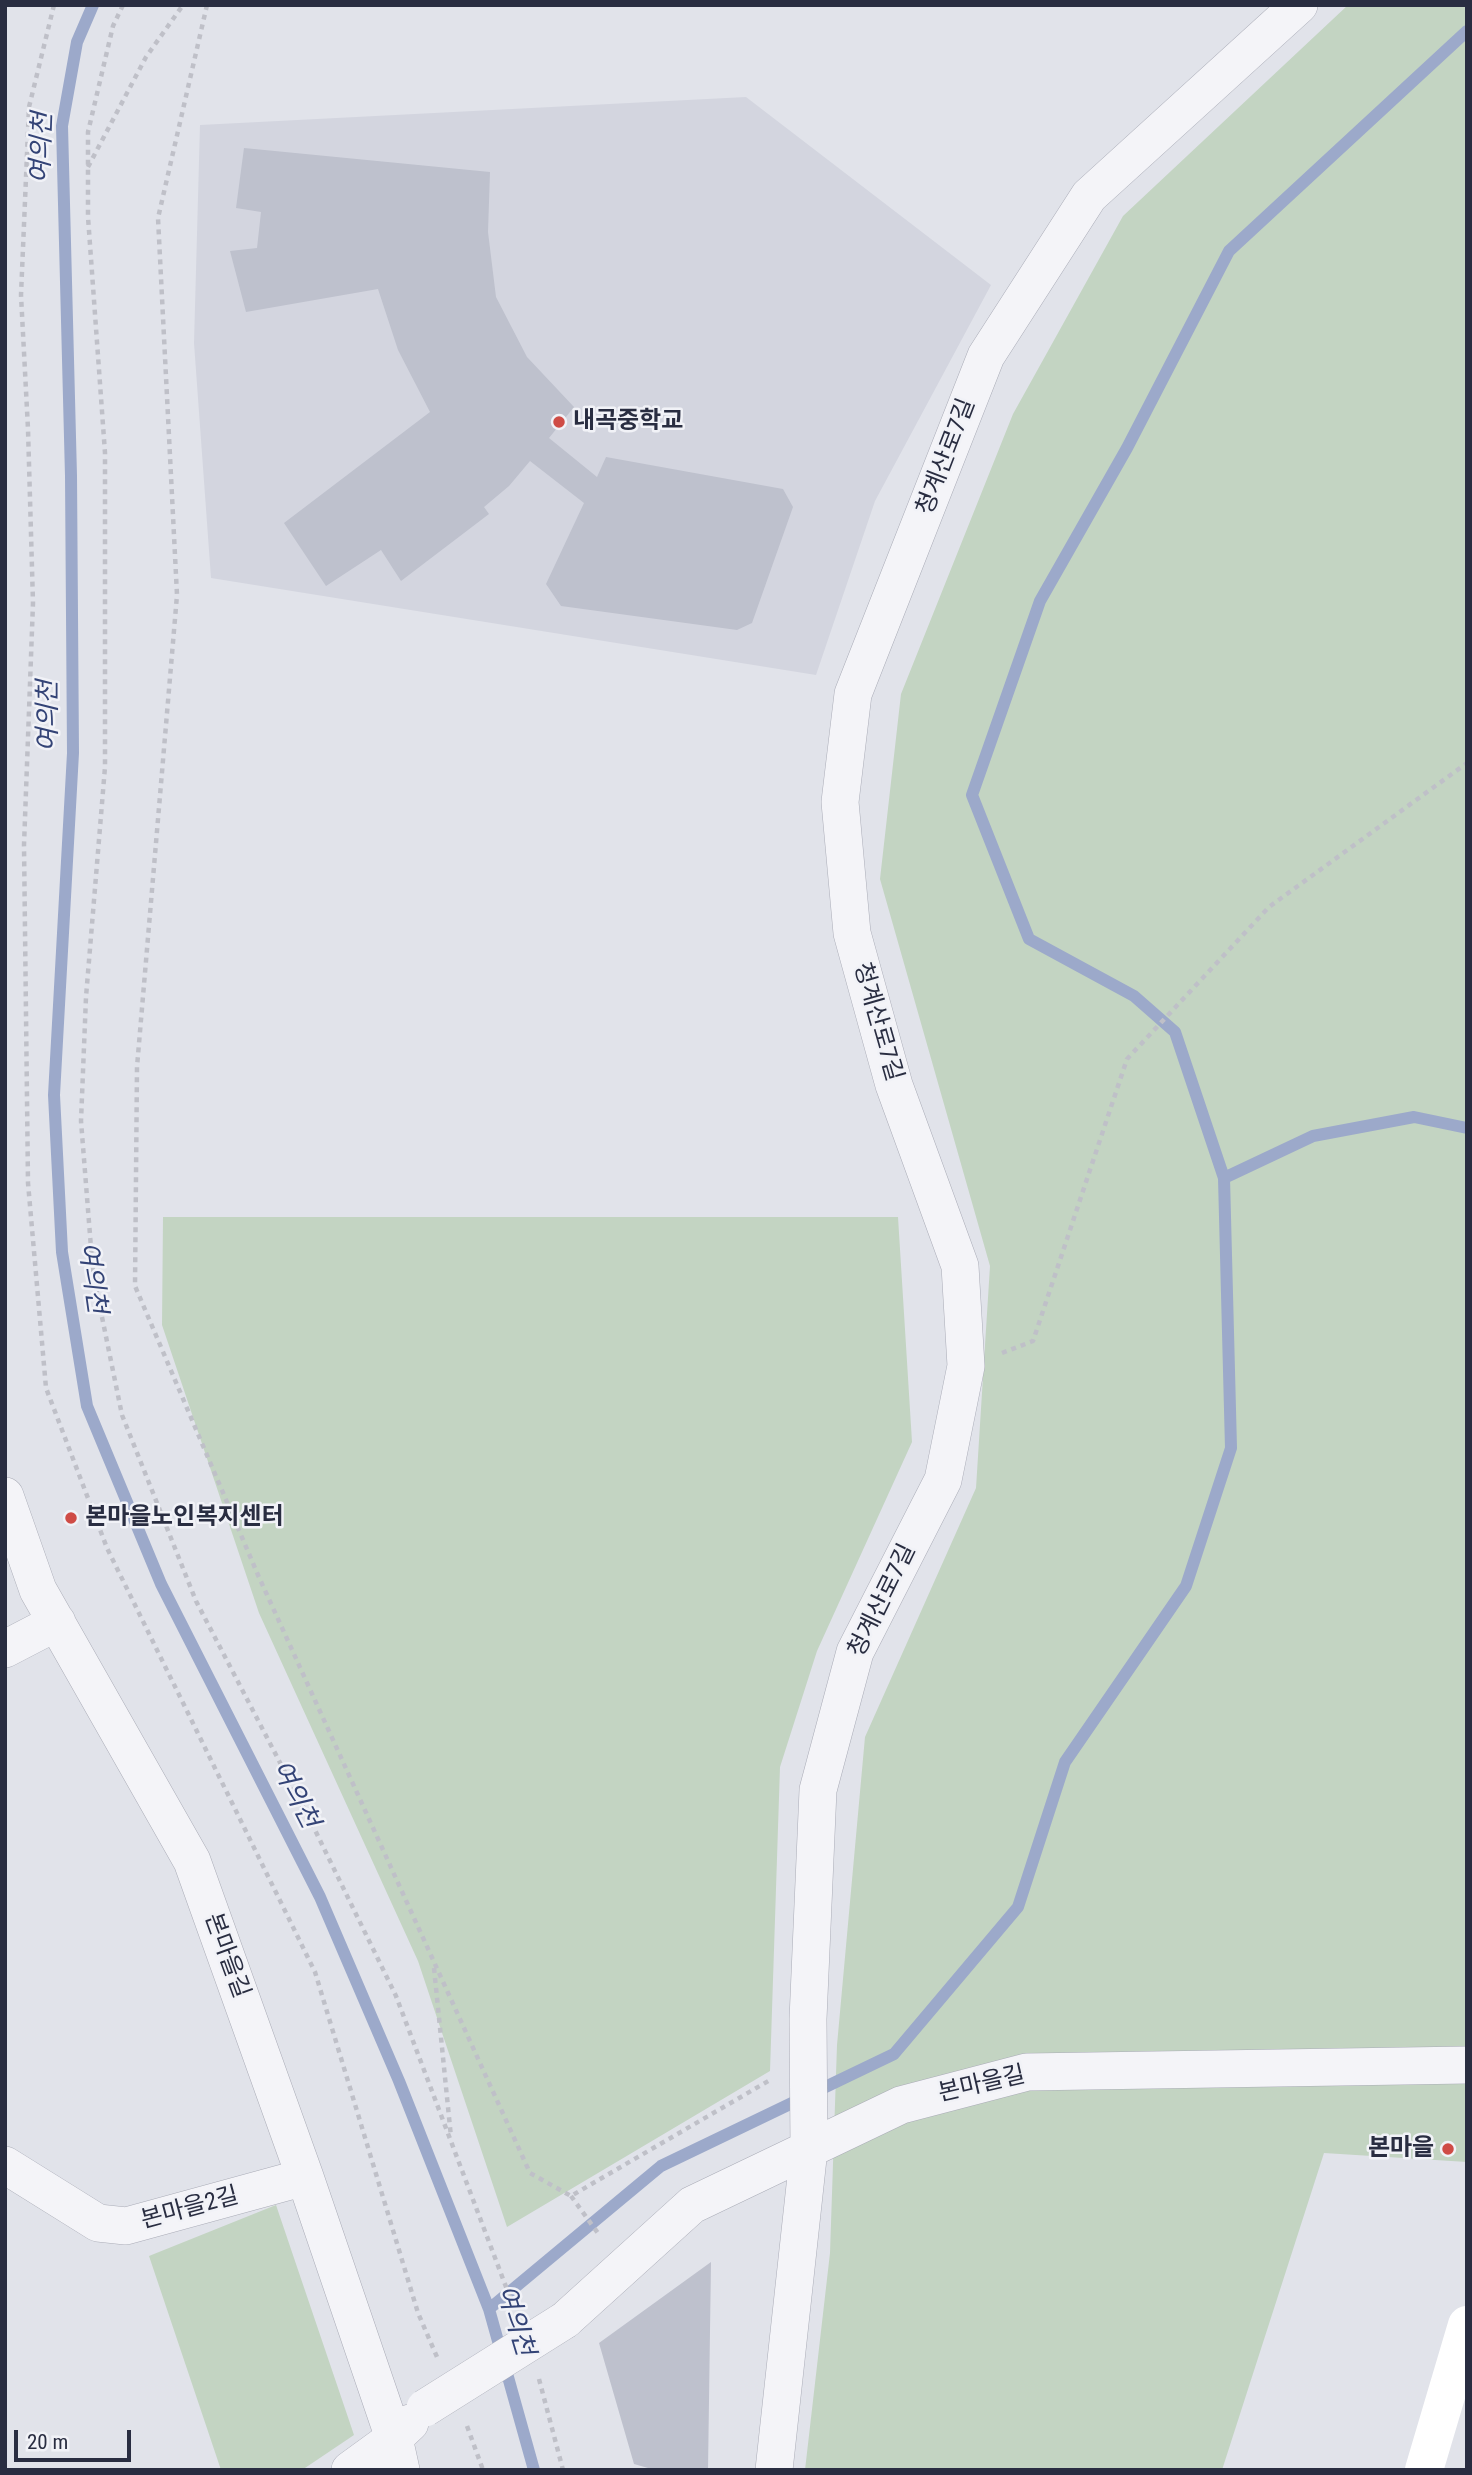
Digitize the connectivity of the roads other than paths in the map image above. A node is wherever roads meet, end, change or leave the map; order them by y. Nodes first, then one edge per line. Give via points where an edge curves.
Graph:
1 (1299, 5) edge
2 (5, 1496) edge
3 (48, 1626) junction
4 (5, 1648) edge
5 (1467, 2065) edge
6 (808, 2137) junction
7 (5, 2165) edge
8 (305, 2177) junction
9 (1467, 2325) edge
10 (398, 2454) edge
11 (350, 2470) edge
12 (774, 2470) edge
13 (1424, 2470) edge

1 - 6 street, 청계산로7길 via 1089,196 986,356 853,694 840,802 852,933 894,1085 960,1266 966,1366 943,1480 855,1652 818,1790
2 - 3 street, 본마을길
3 - 4 street
3 - 8 street, 본마을길 via 192,1861
5 - 6 street, 본마을길 via 1027,2072 901,2105
6 - 10 street, 본마을길, bridge via 691,2205 565,2320 425,2408
6 - 12 street, 청계산로7길
7 - 8 street, 본마을2길 via 98,2223 126,2226
8 - 10 street, 본마을길
9 - 13 main road
10 - 11 street

